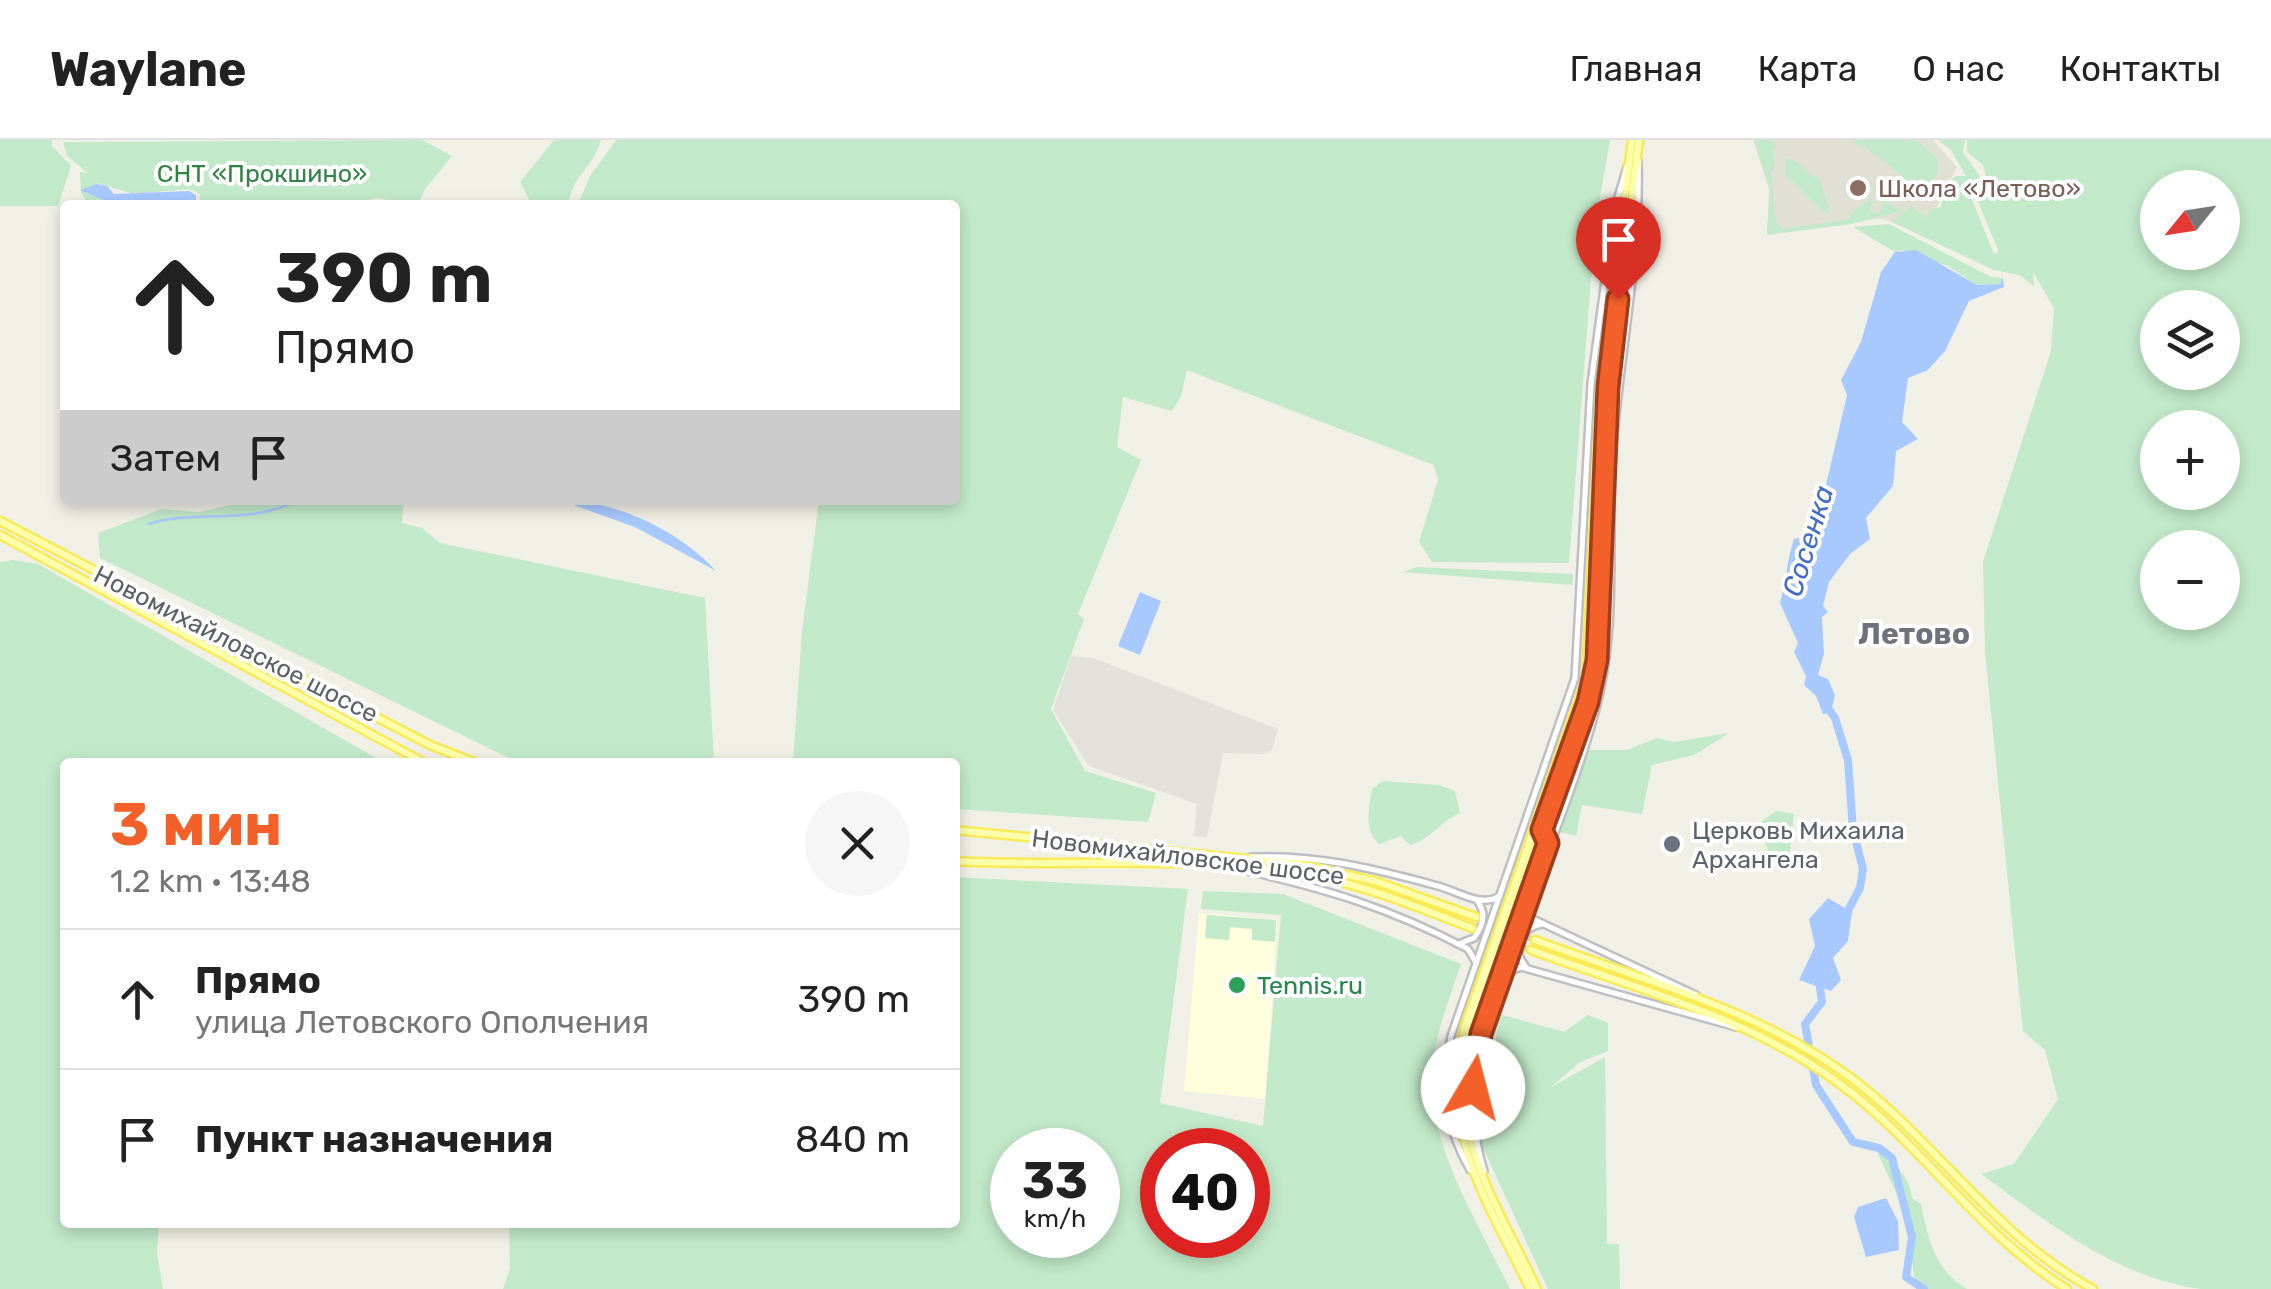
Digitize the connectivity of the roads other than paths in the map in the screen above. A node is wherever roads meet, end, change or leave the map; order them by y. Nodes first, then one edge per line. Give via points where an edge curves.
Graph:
1 (1637, 143) edge
2 (1630, 158) junction
3 (1628, 202) junction
4 (1614, 207) junction
5 (1639, 209) junction
6 (0, 521) edge
7 (0, 534) edge
8 (1583, 749) junction
9 (416, 758) edge
10 (464, 758) edge
11 (1554, 794) junction
12 (1539, 829) junction
13 (960, 830) edge
14 (1523, 834) junction
15 (1548, 843) junction
16 (1238, 857) junction
17 (960, 862) edge
18 (1236, 868) junction
19 (1502, 892) junction
20 (1474, 898) junction
21 (1526, 905) junction
22 (1476, 917) tunnel mouth
23 (1545, 924) junction
24 (1472, 928) tunnel mouth
25 (1535, 940) tunnel mouth
26 (1453, 942) junction
27 (1532, 950) tunnel mouth
28 (1474, 969) junction
29 (1530, 971) junction
30 (1498, 980) junction
31 (1739, 1016) junction
32 (1738, 1028) junction
33 (1473, 1073) junction
34 (1443, 1074) junction
35 (1457, 1084) junction
36 (1487, 1191) junction
37 (1534, 1289) edge
38 (2067, 1289) edge
39 (2093, 1289) edge

1 - 2 main road
1 - 3 main road
1 - 5 street
2 - 3 main road
2 - 4 street
3 - 4 street
3 - 5 street
3 - 11 main road via 1608,387 1597,660
3 - 12 main road via 1601,386 1590,658
4 - 14 street via 1591,384 1575,678
5 - 8 street via 1615,418 1607,650
6 - 10 main road, Новомихайловское шоссе
7 - 9 main road, Новомихайловское шоссе
8 - 11 street
8 - 15 street
11 - 12 main road
12 - 14 street
12 - 15 street
12 - 35 main road via 1465,1026
13 - 16 main road, Новомихайловское шоссе
14 - 19 street
15 - 21 street
16 - 20 street via 1314,856
16 - 22 main road, Новомихайловское шоссе via 1344,873
17 - 18 main road, Новомихайловское шоссе
18 - 24 main road, Новомихайловское шоссе via 1341,882
18 - 26 street via 1345,894
19 - 20 street via 1490,901
19 - 28 street
20 - 26 street via 1484,912 1478,933
21 - 23 street via 1531,918
21 - 30 street
23 - 29 street via 1526,931 1519,942 1520,959
23 - 31 street
25 - 31 main road
26 - 28 street via 1471,951
27 - 32 main road
28 - 34 street
29 - 30 street via 1512,968
29 - 32 street
30 - 33 street
31 - 39 main road via 1816,1054 1890,1111 2004,1227
32 - 38 main road via 1804,1060 1861,1101 1999,1240
33 - 35 street
33 - 36 street
34 - 35 street
34 - 36 street via 1454,1138
35 - 36 main road
36 - 37 main road

